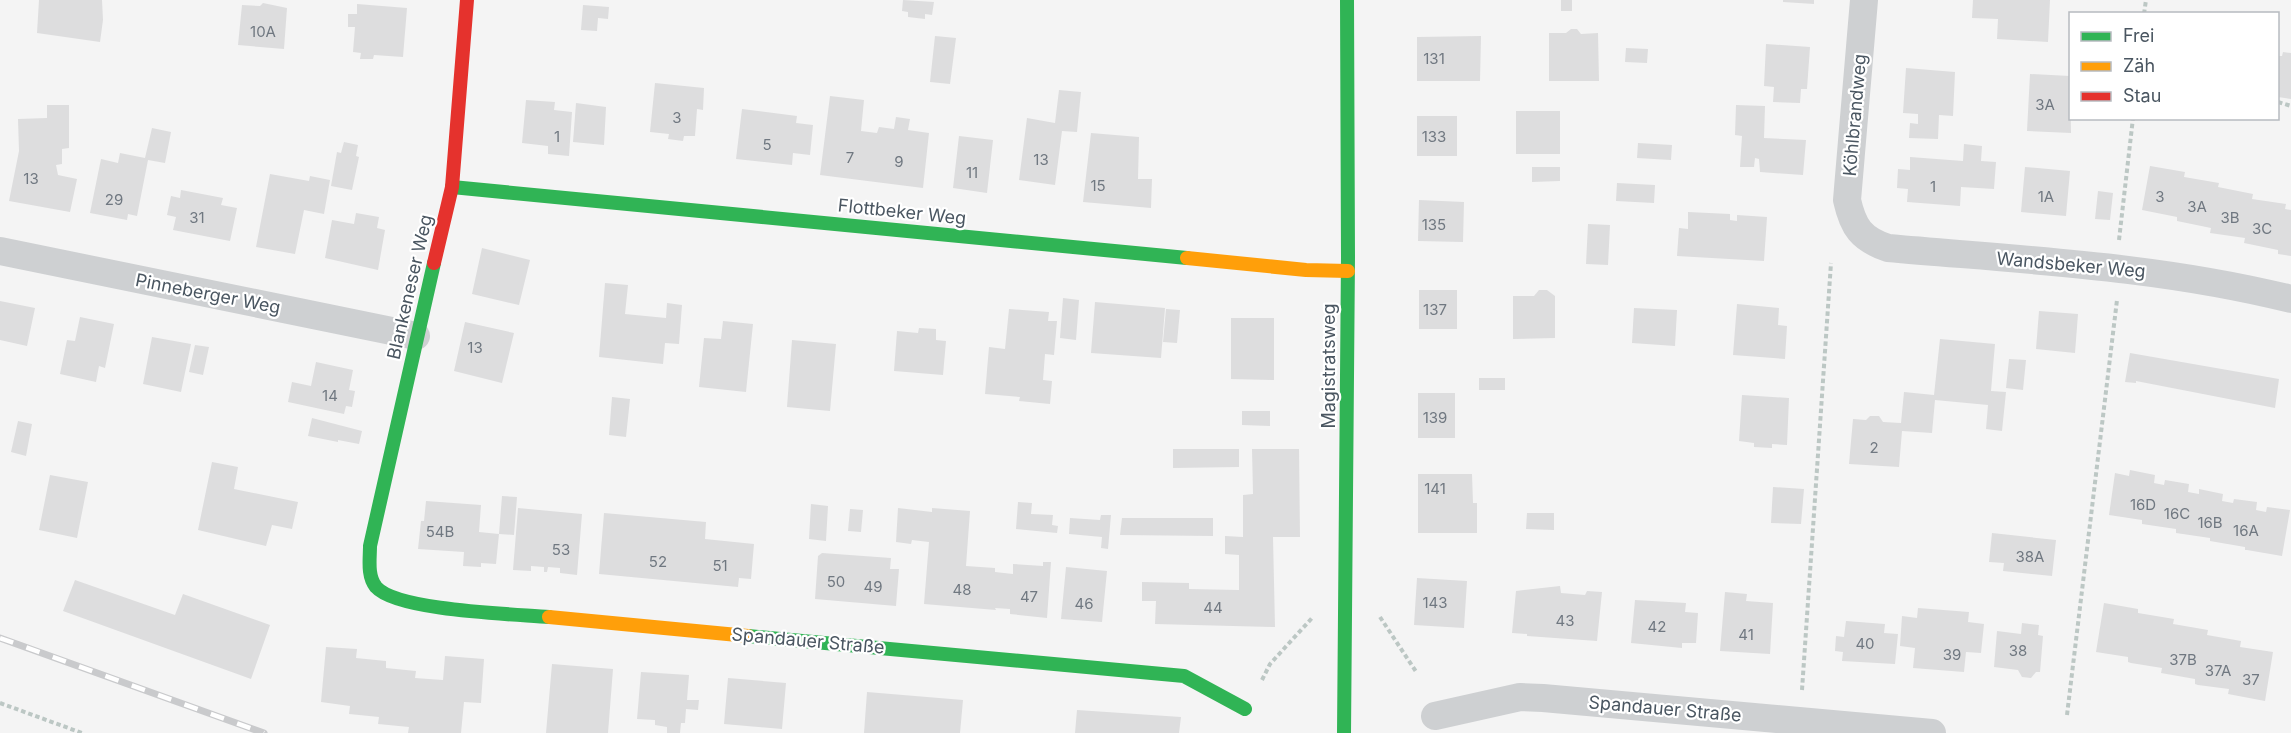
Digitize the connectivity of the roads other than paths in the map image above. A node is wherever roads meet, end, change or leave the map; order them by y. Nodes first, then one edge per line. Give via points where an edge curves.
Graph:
1 (467, 0) edge
2 (1347, 0) edge
3 (1864, 0) edge
4 (452, 187) junction
5 (1856, 228) joint
6 (0, 251) edge
7 (1348, 271) junction
8 (2291, 299) edge
9 (416, 336) junction
10 (371, 579) joint
11 (1245, 709) road end
12 (1435, 716) dead end
13 (1344, 733) edge
14 (1932, 733) edge

1 - 4 street, Blankeneser Weg
2 - 7 street, Magistratsweg
3 - 5 street, Köhlbrandweg via 1847,200
4 - 7 street, Flottbeker Weg
4 - 9 street, Blankeneser Weg
5 - 8 street, Wandsbeker Weg via 1870,242 1888,249 2182,276
6 - 9 street, Pinneberger Weg
7 - 13 street, Magistratsweg
9 - 10 street, Blankeneser Weg via 370,546
10 - 11 street, Spandauer Straße via 379,590 401,601 460,609 1184,676
12 - 14 street, Spandauer Straße via 1520,697

